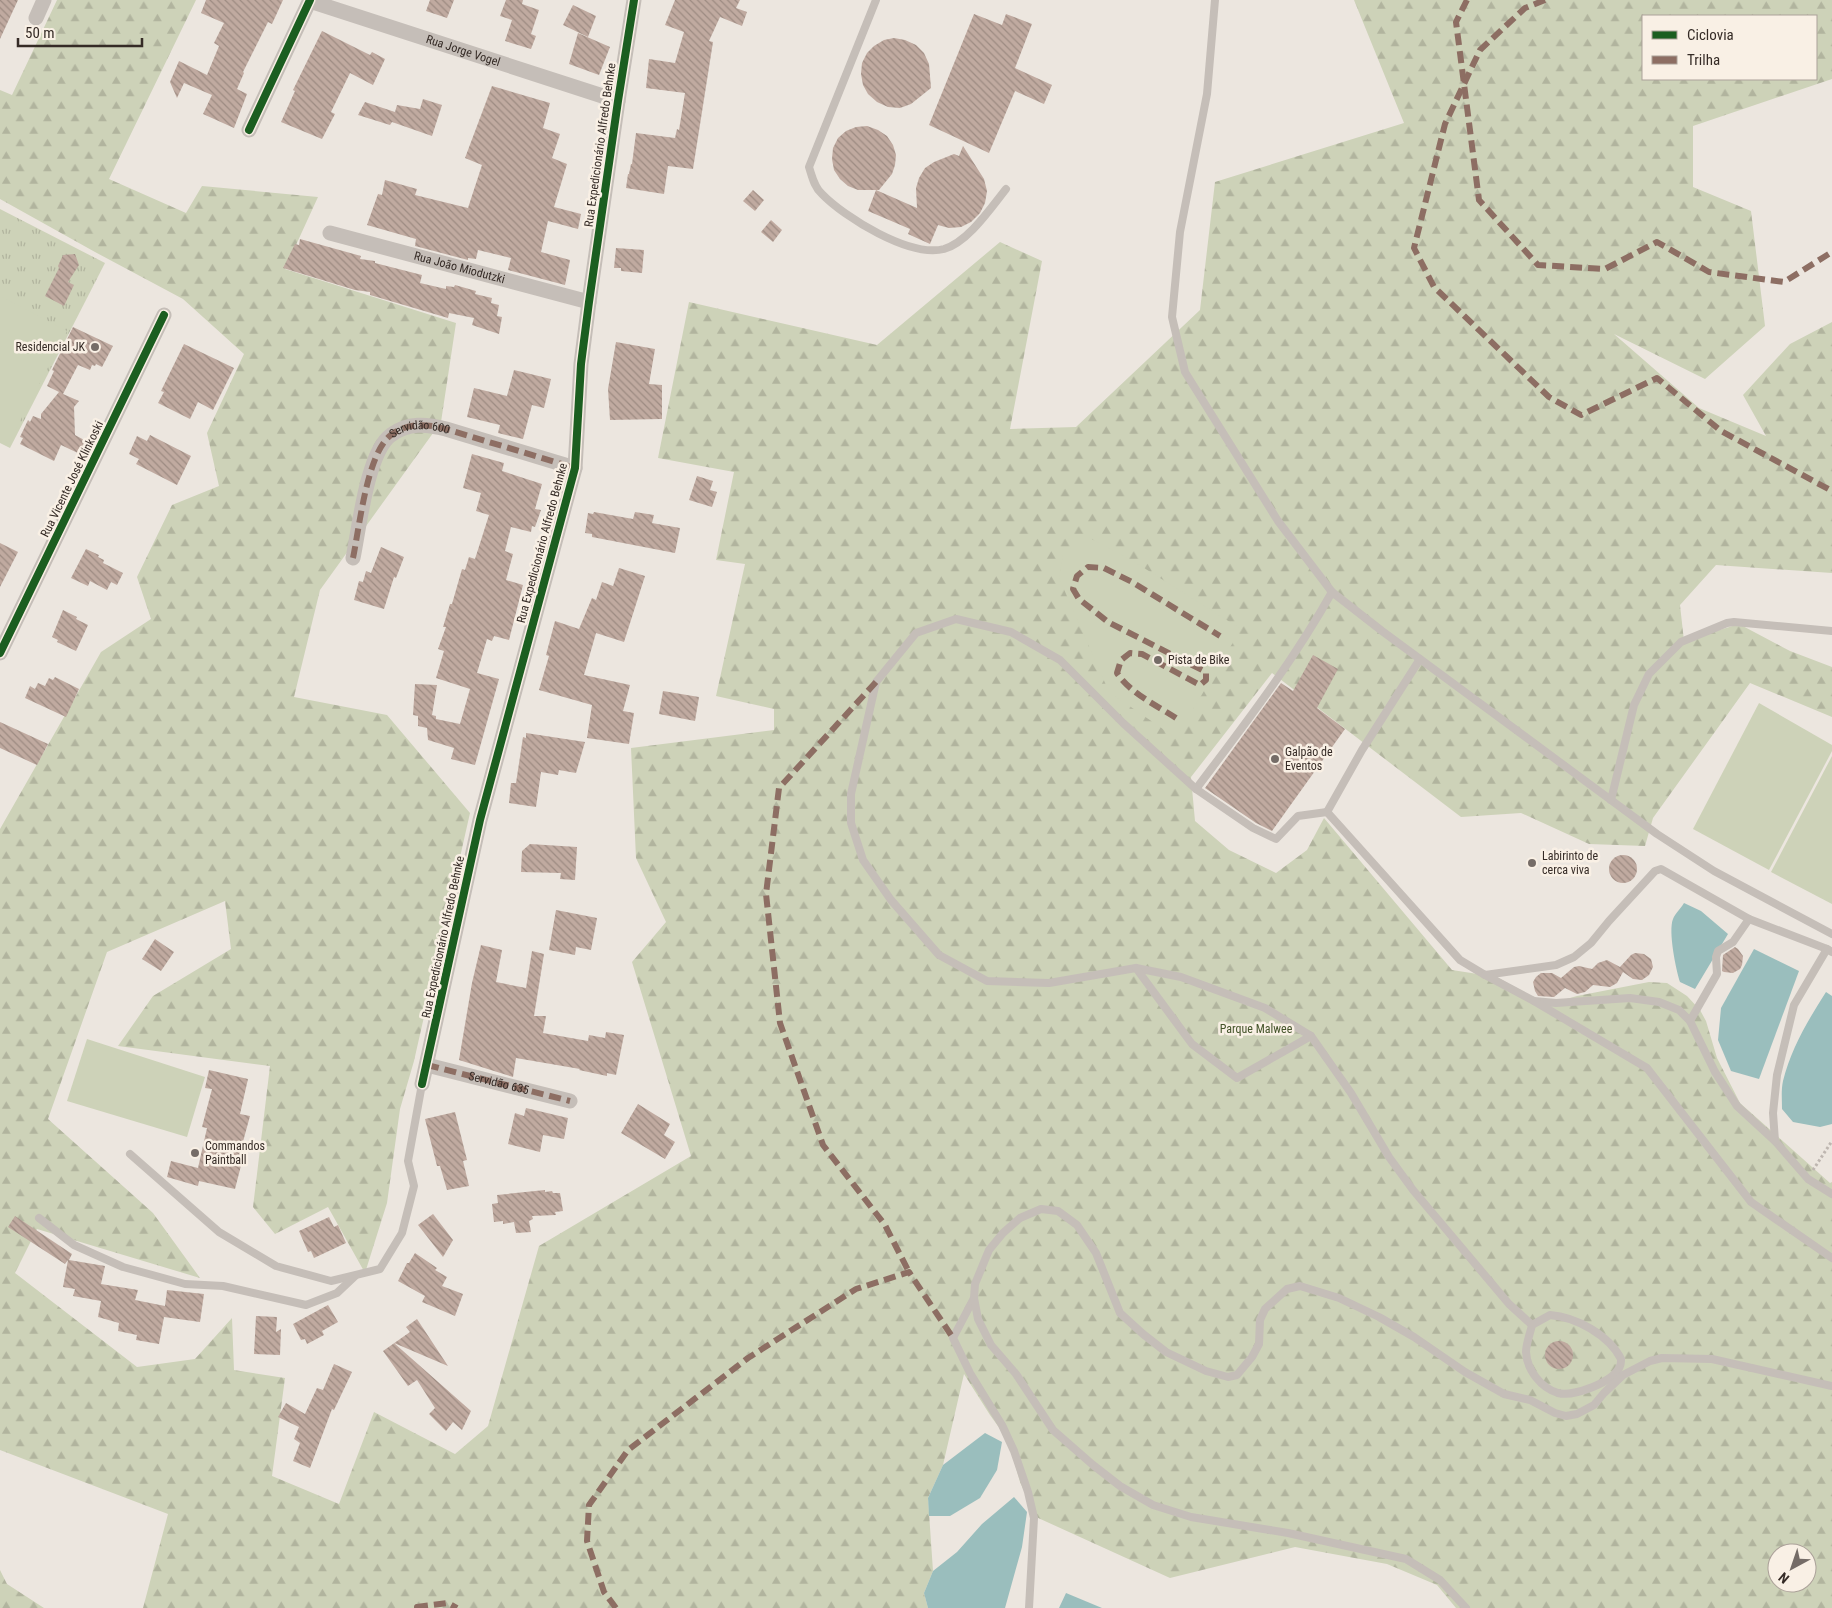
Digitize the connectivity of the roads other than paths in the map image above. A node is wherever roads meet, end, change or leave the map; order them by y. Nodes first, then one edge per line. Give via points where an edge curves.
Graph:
1 (44, 0) edge
2 (310, 0) edge
3 (634, 0) edge
4 (876, 0) edge
5 (1214, 0) edge
6 (36, 18) dead end
7 (618, 102) junction
8 (249, 130) dead end
9 (1006, 189) dead end
10 (330, 233) dead end
11 (589, 302) junction
12 (164, 315) dead end
13 (574, 468) junction
14 (353, 558) dead end
15 (1332, 592) junction
16 (1832, 631) edge
17 (0, 653) edge
18 (1420, 659) junction
19 (1196, 789) junction
20 (1610, 800) junction
21 (1328, 812) junction
22 (1748, 919) junction
23 (1832, 934) edge
24 (1829, 951) edge
25 (1136, 968) junction
26 (1485, 975) junction
27 (1534, 1000) junction
28 (1690, 1021) junction
29 (1311, 1036) junction
30 (427, 1065) junction
31 (422, 1084) joint
32 (570, 1100) dead end
33 (1775, 1141) junction
34 (130, 1154) dead end
35 (1832, 1194) edge
36 (39, 1218) dead end
37 (1832, 1258) edge
38 (356, 1275) junction
39 (974, 1298) junction
40 (1532, 1326) junction
41 (1832, 1386) edge
42 (1029, 1608) edge
43 (1466, 1608) edge

1 - 6 street
2 - 7 street, Rua Jorge Vogel
2 - 8 street
3 - 7 street, Rua Expedicionário Alfredo Behnke
4 - 9 lane via 809,167 821,194 860,224 896,242 928,251 944,249 960,241
5 - 15 lane via 1207,94 1180,232 1172,317 1185,372 1278,521
7 - 11 street, Rua Expedicionário Alfredo Behnke
10 - 11 street, Rua João Miodutzki
11 - 13 street, Rua Expedicionário Alfredo Behnke
12 - 17 street, Rua Vicente José Klinkoski
13 - 14 street, Servidão 600 via 446,429 425,424 405,427 389,435 376,455 366,484
13 - 30 street, Rua Expedicionário Alfredo Behnke via 480,820
15 - 18 lane
15 - 19 lane via 1294,655
16 - 20 lane via 1734,622 1681,642 1642,685
18 - 20 lane
18 - 21 lane via 1362,750
19 - 21 lane via 1253,828 1276,839 1298,816
19 - 25 lane via 1060,660 1011,632 956,619 916,633 876,682 851,794 852,823 863,860 891,900 939,955 987,981 1049,983
20 - 23 lane via 1714,871
21 - 26 lane via 1460,960
22 - 24 lane
22 - 26 lane via 1660,869 1574,958 1556,965
22 - 28 lane via 1733,942 1718,952 1717,974
24 - 33 lane via 1794,1005 1777,1075 1773,1112
25 - 29 lane via 1181,977 1266,1008
25 - 29 lane via 1192,1044 1237,1078
26 - 27 lane
27 - 28 lane via 1556,1003 1640,999 1679,1010
27 - 37 lane via 1646,1068 1751,1202
28 - 33 lane via 1715,1072 1737,1106
29 - 40 lane via 1413,1190 1509,1304
30 - 31 street, Rua Expedicionário Alfredo Behnke
30 - 32 street, Servidão 635
31 - 38 lane via 408,1161 414,1186 402,1234 380,1269
33 - 35 lane via 1808,1179
34 - 38 lane via 219,1232 276,1266 332,1281
36 - 38 lane via 74,1245 123,1266 185,1284 223,1286 306,1306 337,1293
39 - 41 lane via 975,1284 989,1250 1020,1218 1041,1209 1058,1211 1077,1224 1096,1253 1120,1313 1143,1334 1174,1356 1228,1377 1237,1376 1259,1344 1260,1320 1265,1309 1287,1289 1300,1286 1339,1298 1379,1317 1504,1394 1530,1400 1566,1416 1594,1405 1623,1375 1662,1358 1712,1359
39 - 42 lane via 953,1338 1002,1425 1028,1492 1034,1518
39 - 43 lane via 978,1320 991,1345 1016,1374 1053,1430 1120,1486 1153,1505 1191,1518 1288,1533 1406,1558 1440,1580
40 - 40 lane via 1526,1350 1531,1369 1542,1384 1558,1393 1592,1388 1621,1366 1621,1358 1611,1345 1576,1321 1550,1315

